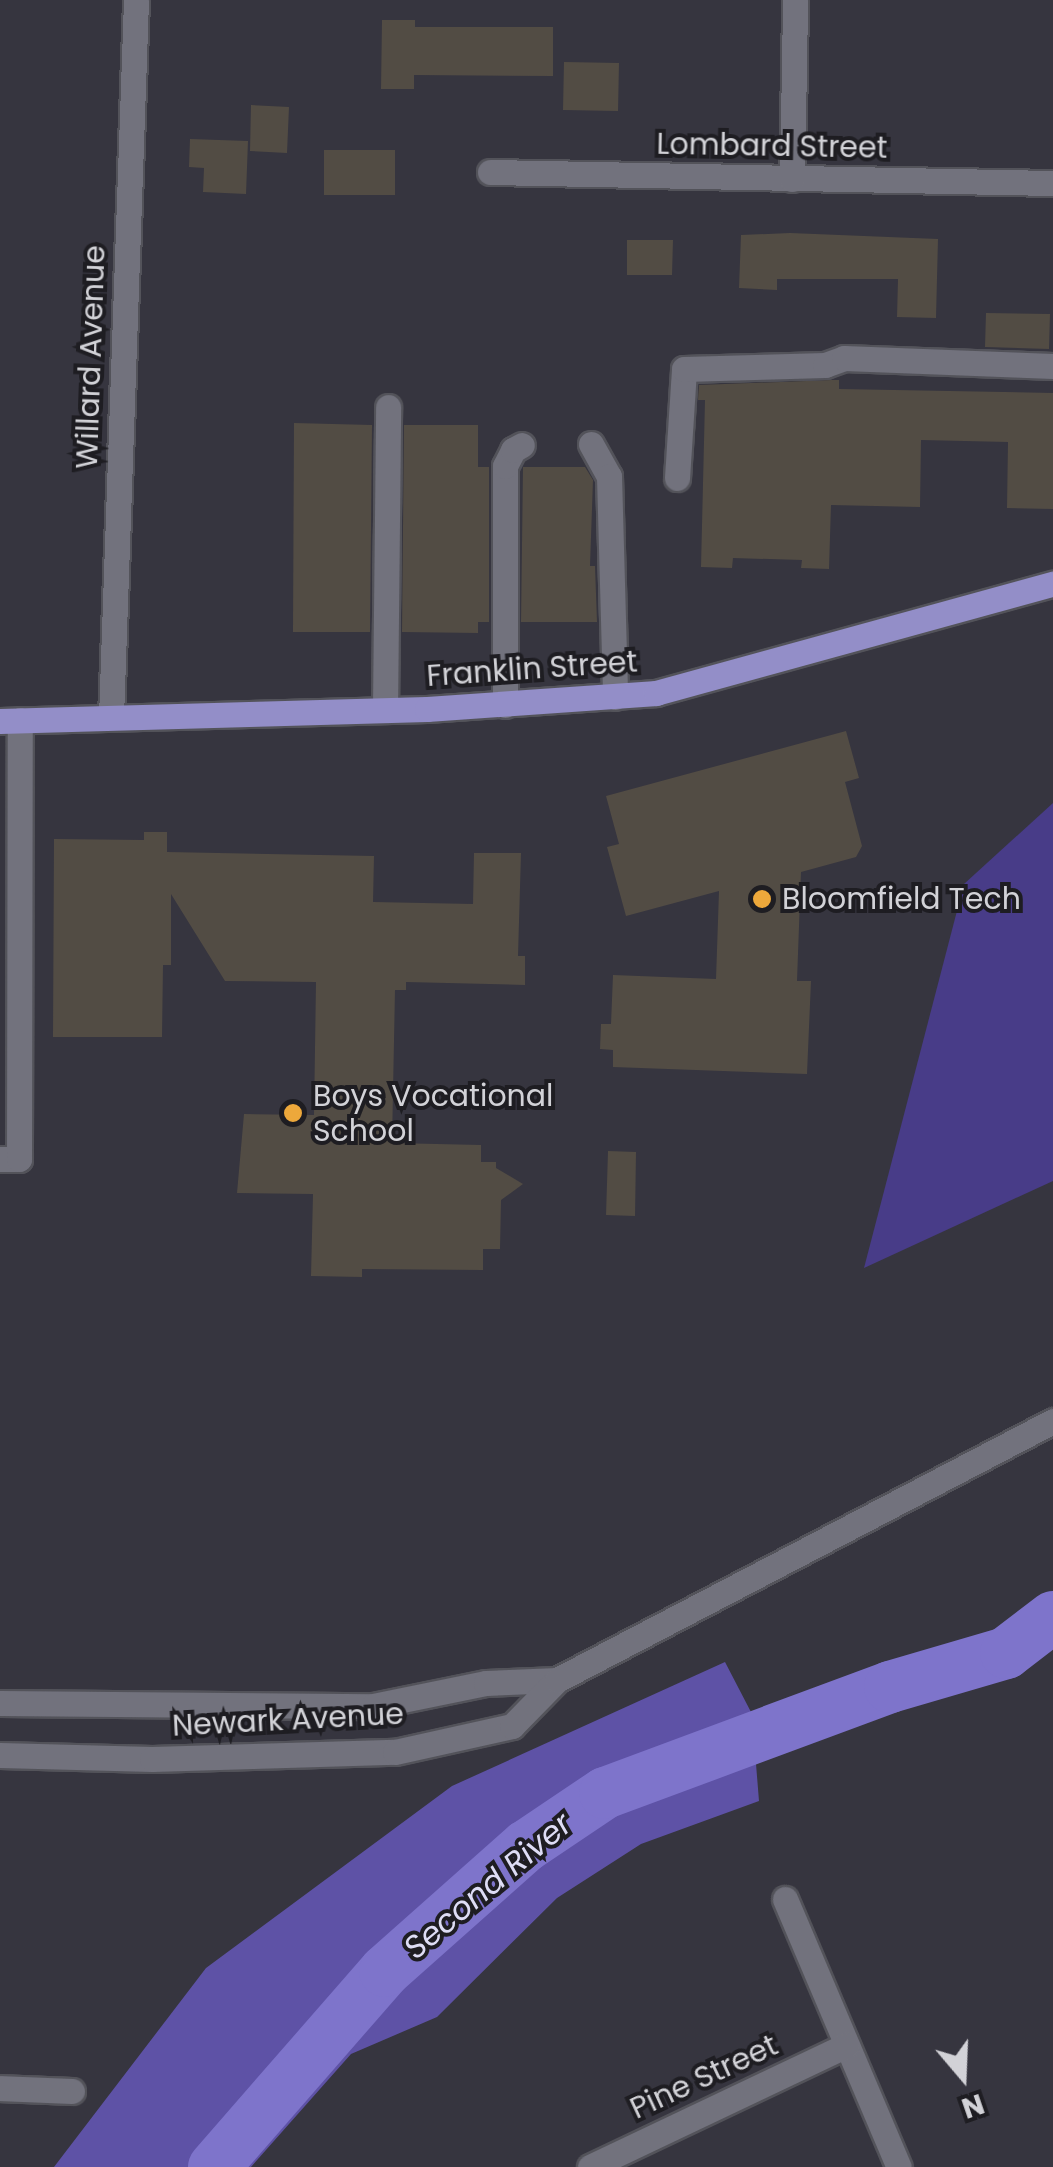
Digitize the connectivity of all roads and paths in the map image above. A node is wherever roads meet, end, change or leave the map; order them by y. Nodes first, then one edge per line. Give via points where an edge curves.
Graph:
1 (136, 0) edge
2 (795, 0) edge
3 (490, 172) dead end
4 (792, 178) junction
5 (1053, 184) edge
6 (1053, 366) edge
7 (388, 407) dead end
8 (591, 444) dead end
9 (522, 445) dead end
10 (677, 478) dead end
11 (1053, 584) edge
12 (615, 697) junction
13 (505, 705) junction
14 (384, 710) junction
15 (112, 717) junction
16 (10, 721) edge
17 (0, 1159) edge
18 (1053, 1421) edge
19 (557, 1680) junction
20 (0, 1703) edge
21 (0, 1755) edge
22 (785, 1898) dead end
23 (847, 2046) junction
24 (0, 2088) edge
25 (72, 2091) dead end
26 (590, 2167) edge
27 (899, 2167) edge

1 - 15 street, Willard Avenue
2 - 4 street
3 - 4 street, Lombard Street
4 - 5 street, Lombard Street
6 - 10 street via 844,358 826,365 684,369
7 - 14 street
8 - 12 street via 610,476
9 - 13 street via 505,466
11 - 12 main road, Franklin Street via 656,693
12 - 13 main road, Franklin Street
13 - 14 main road, Franklin Street
14 - 15 main road, Franklin Street
15 - 16 main road, Franklin Street
16 - 17 street via 19,1159
18 - 19 street, Newark Avenue
19 - 20 street, Newark Avenue via 486,1683 373,1706
19 - 21 street, Newark Avenue via 512,1726 395,1752 152,1759
22 - 23 street
23 - 26 street, Pine Street
23 - 27 street
24 - 25 street

